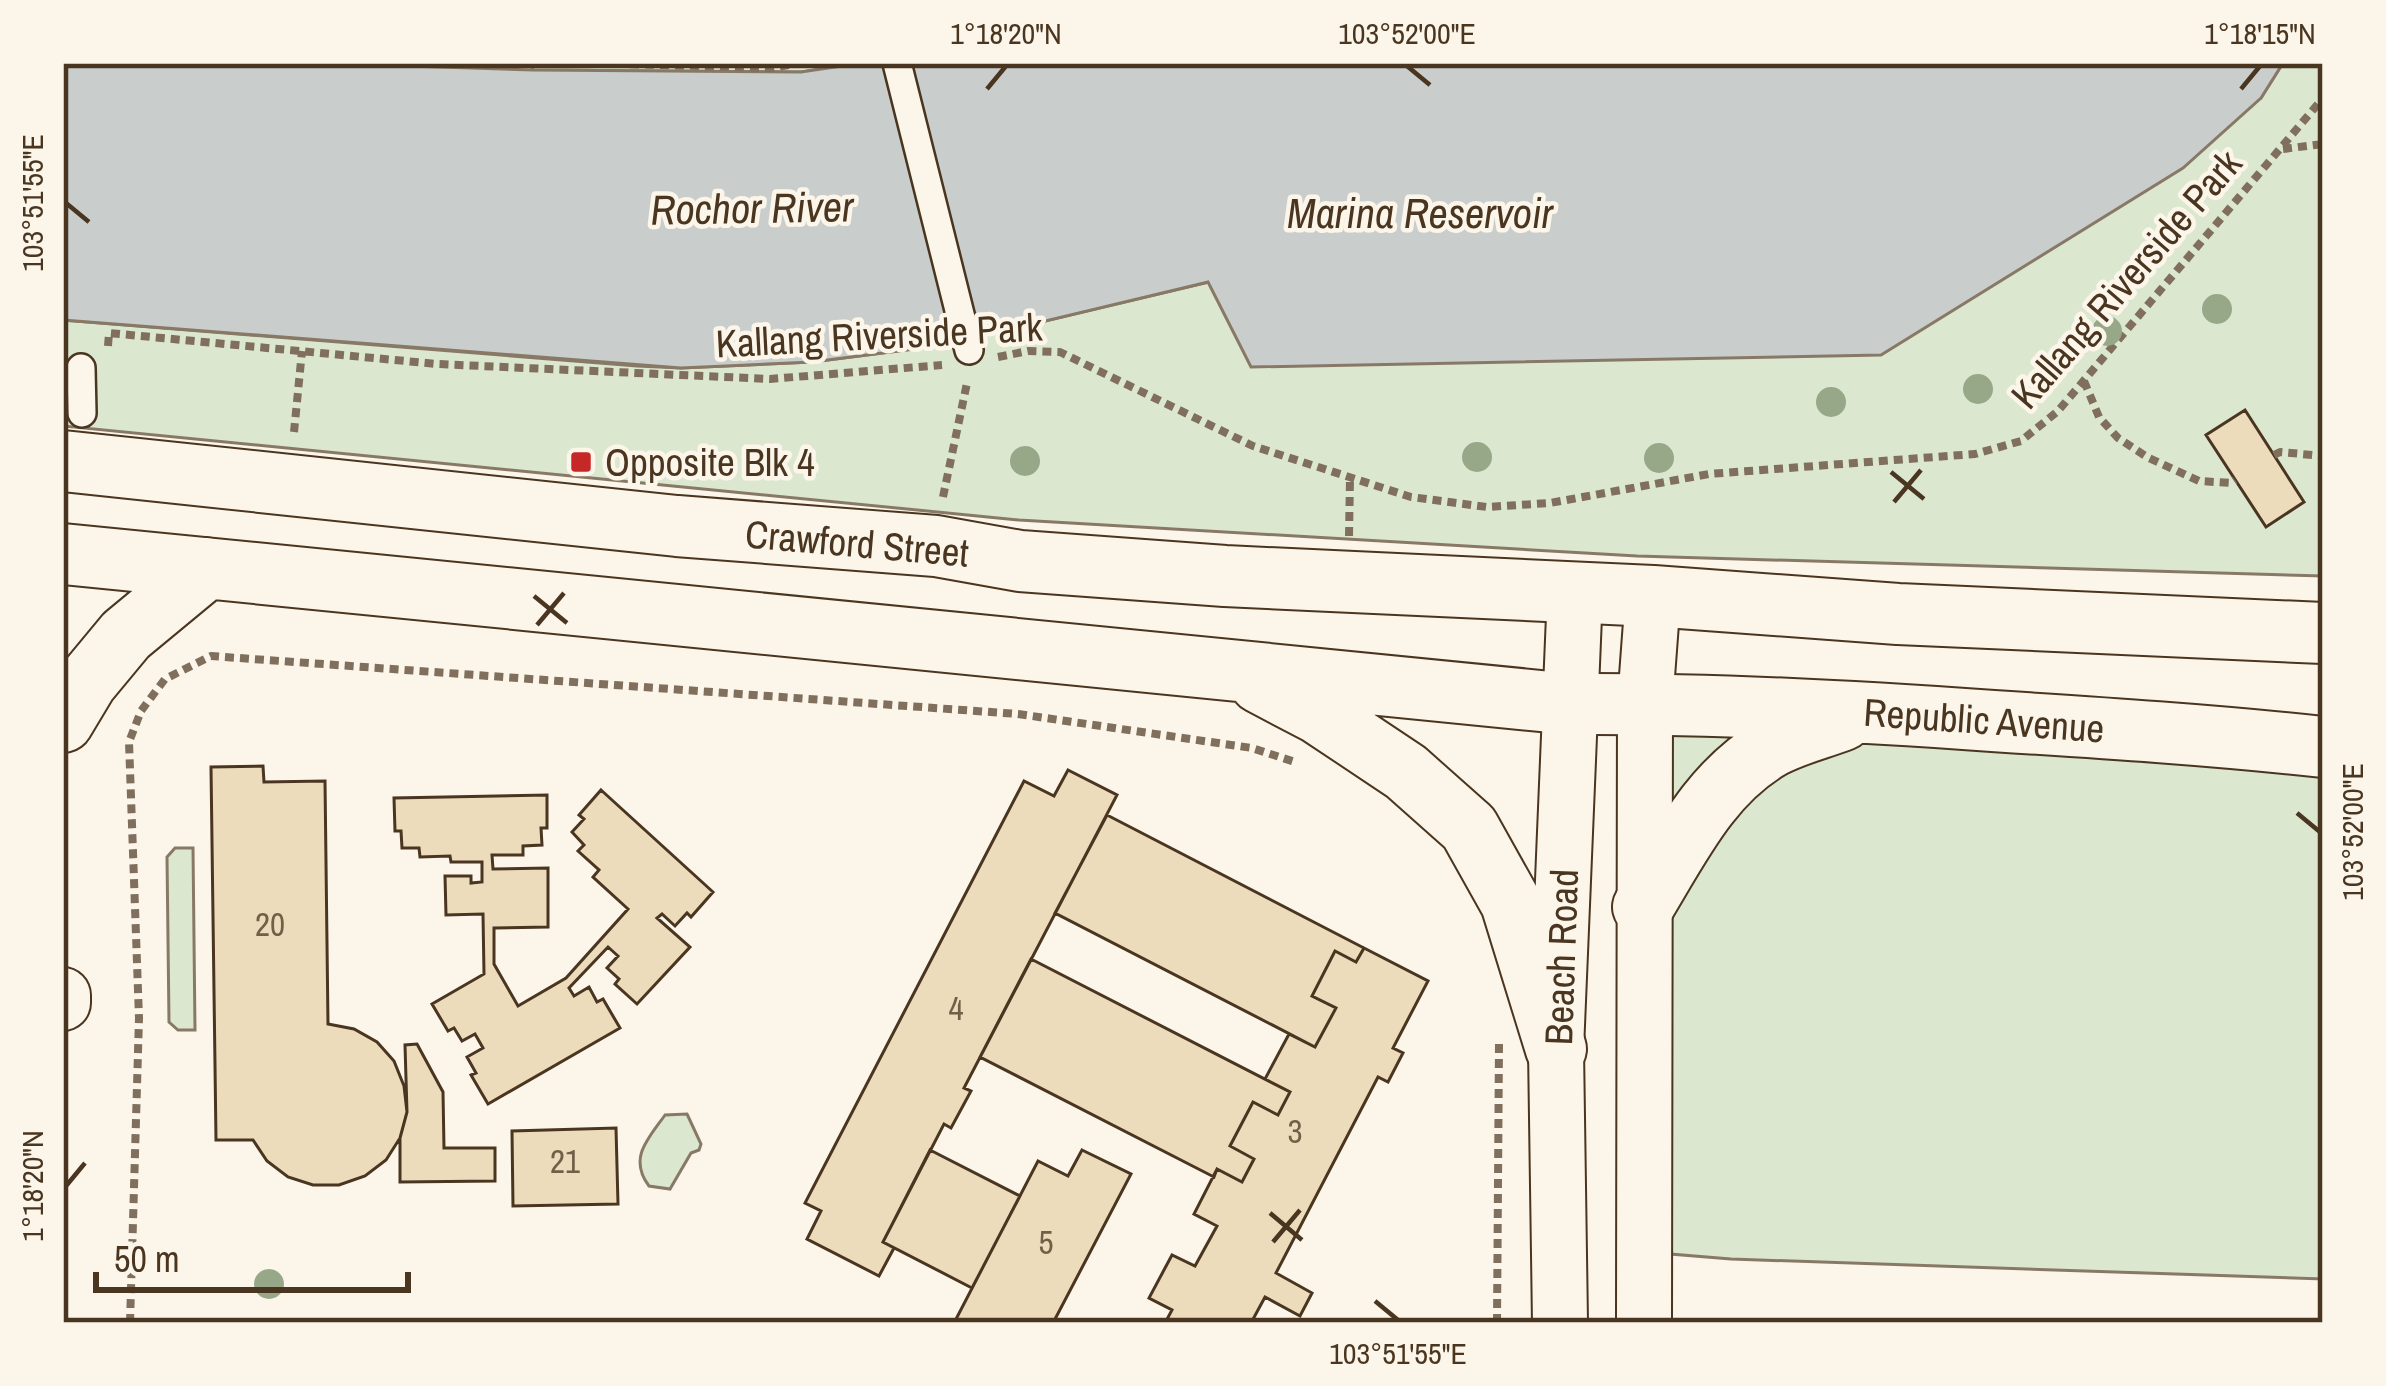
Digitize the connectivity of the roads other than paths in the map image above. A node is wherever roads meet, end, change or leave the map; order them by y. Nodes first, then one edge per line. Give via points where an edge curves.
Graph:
1 (897, 63) edge
2 (970, 356) road end
3 (81, 368) road end
4 (72, 437) edge
5 (63, 554) edge
6 (207, 568) junction
7 (1575, 592) junction
8 (1653, 596) junction
9 (2323, 633) edge
10 (1234, 669) junction
11 (1571, 704) junction
12 (1645, 704) junction
13 (1866, 712) junction
14 (63, 722) edge
15 (2323, 747) edge
16 (1643, 907) junction
17 (1645, 984) junction
18 (1558, 1020) junction
19 (1561, 1323) edge
20 (1644, 1323) edge

1 - 2 street
3 - 4 street
4 - 7 main road, Crawford Street via 655,524 936,546 1020,561
5 - 6 main road
6 - 10 main road
6 - 14 main road via 126,635
7 - 8 main road, Crawford Street
7 - 11 main road, Beach Road
8 - 9 main road
8 - 12 main road, Beach Road
10 - 11 main road
10 - 18 main road via 1389,761 1469,828 1511,903
11 - 12 main road
11 - 18 main road, Beach Road
12 - 13 main road, Republic Avenue
12 - 16 main road, Beach Road
13 - 15 main road, Republic Avenue
13 - 16 main road via 1775,745 1738,770 1707,803
16 - 17 main road, Beach Road
17 - 18 main road via 1601,969 1575,980
17 - 20 main road, Beach Road
18 - 19 main road, Beach Road

